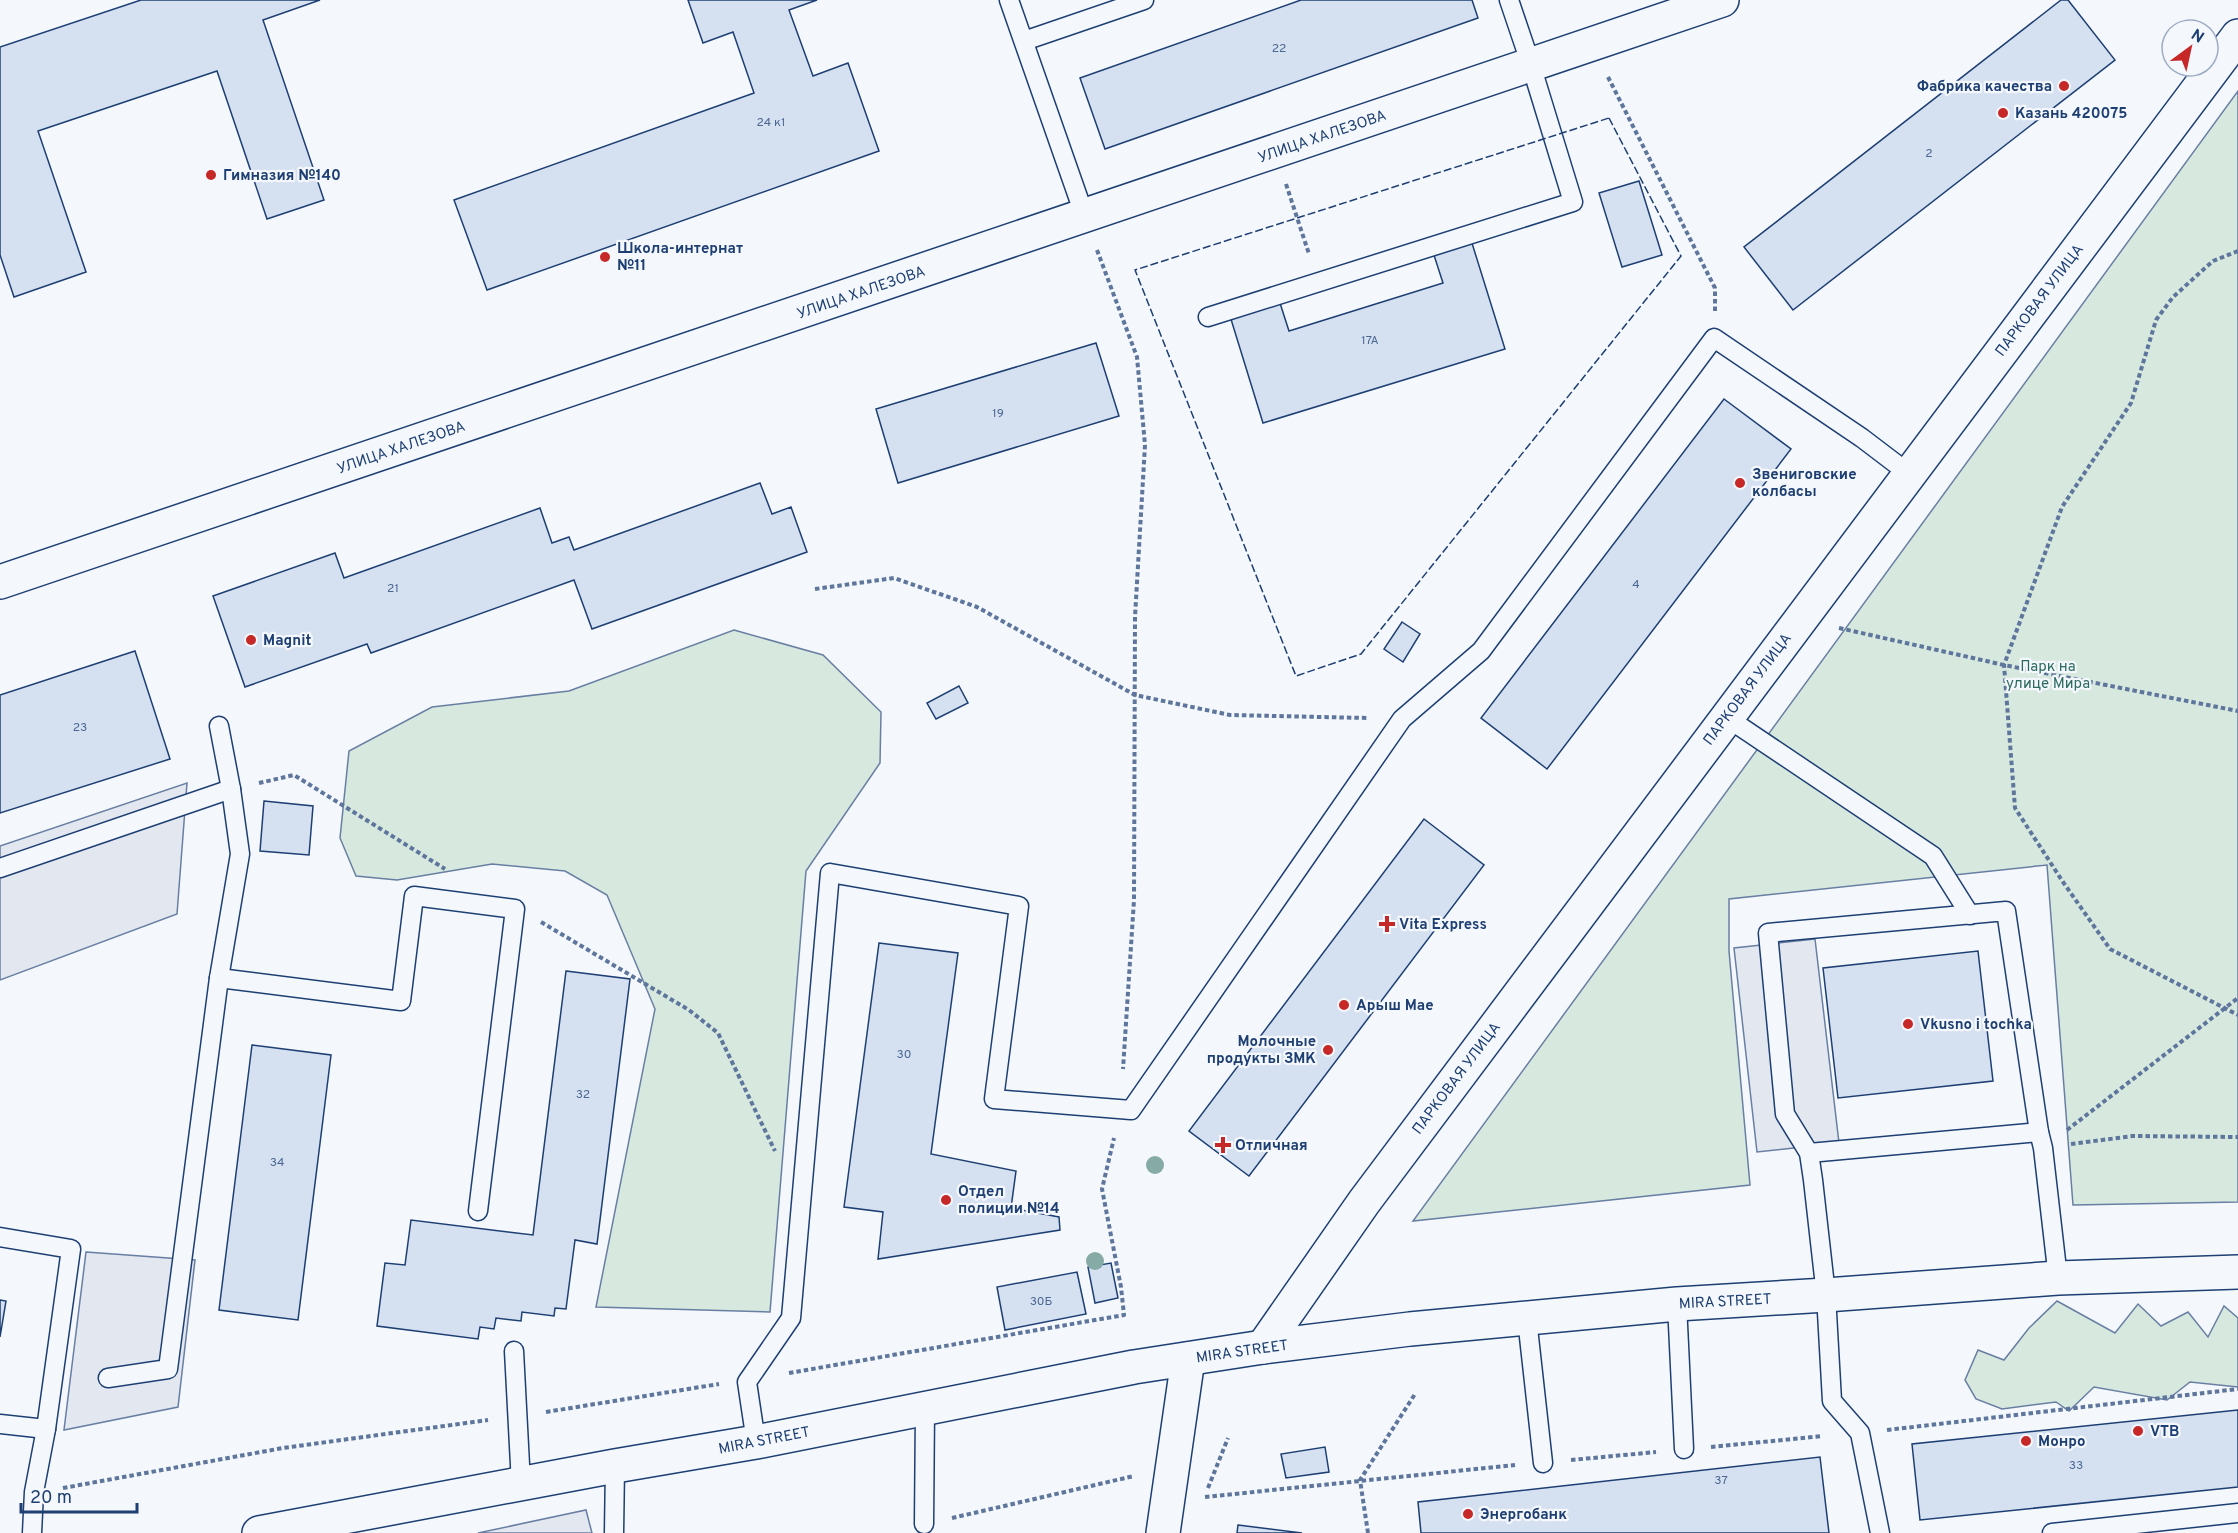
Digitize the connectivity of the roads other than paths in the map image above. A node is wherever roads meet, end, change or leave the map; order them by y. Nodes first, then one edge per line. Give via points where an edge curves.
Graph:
1 (1010, 0) edge
2 (1144, 0) edge
3 (1509, 0) edge
4 (1722, 0) edge
5 (2238, 36) edge
6 (1024, 41) junction
7 (1531, 65) junction
8 (1085, 217) junction
9 (1208, 317) dead end
10 (1908, 473) junction
11 (0, 582) edge
12 (1726, 717) junction
13 (219, 726) dead end
14 (231, 789) junction
15 (0, 868) edge
16 (1970, 915) junction
17 (219, 978) junction
18 (2041, 1140) junction
19 (1809, 1153) junction
20 (478, 1211) dead end
21 (0, 1237) edge
22 (2238, 1272) edge
23 (2058, 1278) junction
24 (1826, 1295) junction
25 (1677, 1304) junction
26 (1527, 1319) junction
27 (1263, 1347) junction
28 (514, 1351) dead end
29 (1188, 1359) junction
30 (108, 1378) dead end
31 (925, 1408) junction
32 (0, 1424) edge
33 (46, 1430) junction
34 (756, 1442) junction
35 (1684, 1449) dead end
36 (1543, 1463) dead end
37 (615, 1466) junction
38 (521, 1484) junction
39 (2238, 1513) edge
40 (924, 1524) road end
41 (32, 1533) edge
42 (259, 1533) edge
43 (614, 1533) edge
44 (1163, 1533) edge
45 (1880, 1533) edge
46 (2052, 1533) edge

1 - 6 lane
2 - 6 lane
3 - 7 lane
4 - 7 street, УЛИЦА ХАЛЕЗОВА
5 - 10 street, ПАРКОВАЯ УЛИЦА
6 - 8 lane
7 - 8 street, УЛИЦА ХАЛЕЗОВА
7 - 9 lane via 1573,202
8 - 11 street, УЛИЦА ХАЛЕЗОВА
10 - 12 street, ПАРКОВАЯ УЛИЦА
10 - 34 lane via 1714,338 1481,651 1401,719 1131,1110 994,1099 1019,906 830,873 791,1318 747,1382
12 - 16 lane via 1933,856
12 - 27 street, ПАРКОВАЯ УЛИЦА via 1364,1202
13 - 14 lane
14 - 15 lane
14 - 17 lane via 240,854
16 - 18 lane via 2006,911
16 - 19 lane via 1768,933 1785,1114
17 - 20 lane via 402,1001 414,896 515,909
17 - 30 lane via 168,1369
18 - 19 lane
18 - 23 lane
19 - 24 lane
21 - 33 lane via 71,1249
22 - 23 street, MIRA STREET
23 - 24 street, MIRA STREET
24 - 25 street, MIRA STREET
24 - 45 lane via 1832,1401 1860,1433
25 - 26 street, MIRA STREET
25 - 35 lane
26 - 27 street, MIRA STREET
26 - 36 lane
27 - 29 street, MIRA STREET
28 - 38 lane
29 - 31 street, MIRA STREET
29 - 44 street
31 - 34 street, MIRA STREET
31 - 40 lane
32 - 33 lane
33 - 41 lane via 34,1492
34 - 37 street, MIRA STREET
37 - 38 street, MIRA STREET
37 - 43 lane
38 - 42 street, MIRA STREET
39 - 46 lane

